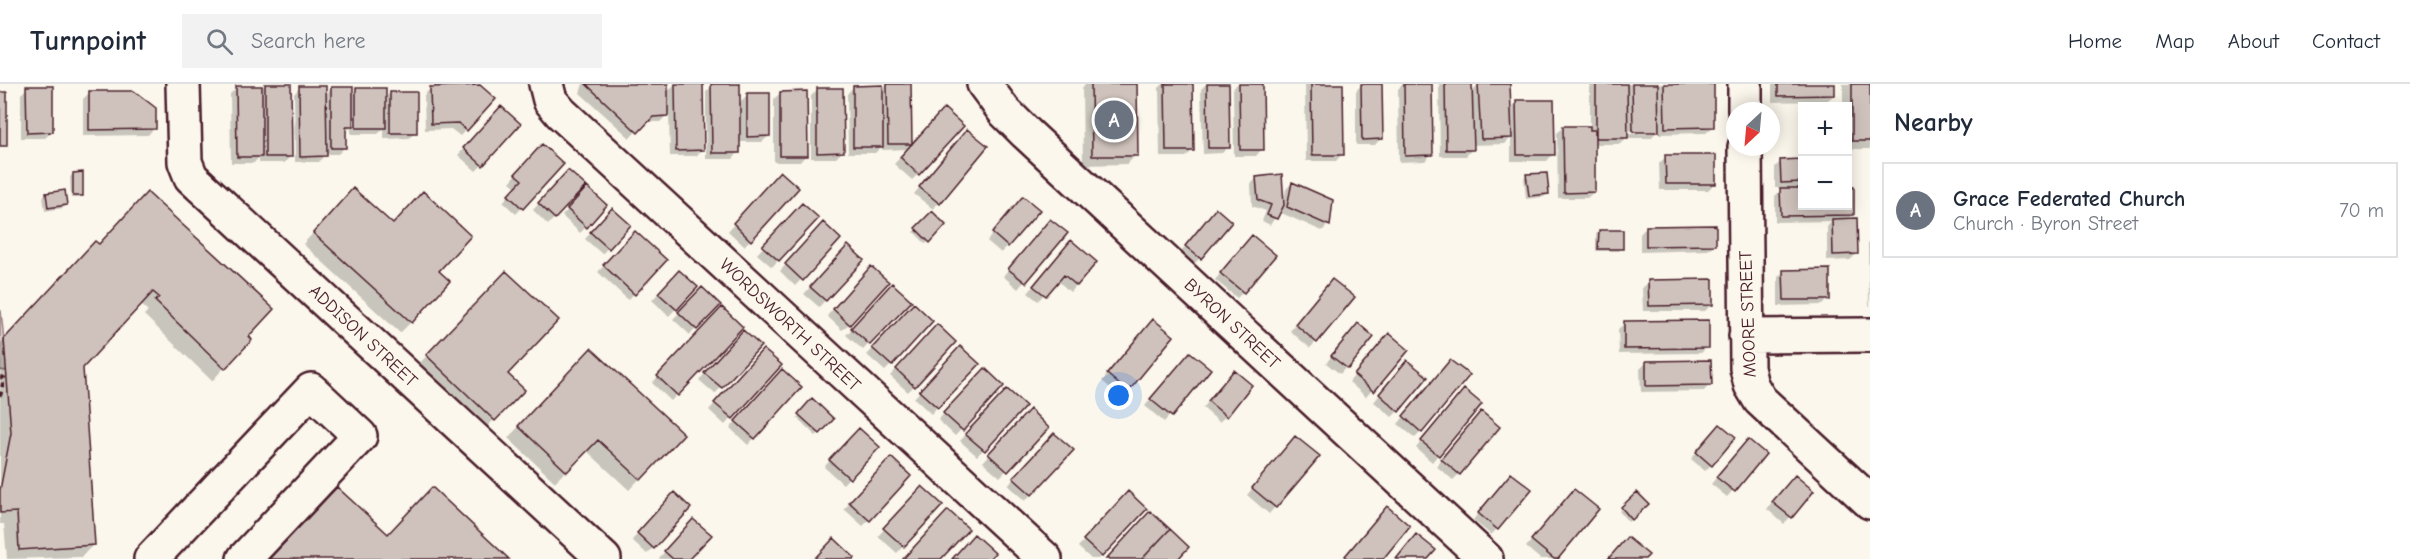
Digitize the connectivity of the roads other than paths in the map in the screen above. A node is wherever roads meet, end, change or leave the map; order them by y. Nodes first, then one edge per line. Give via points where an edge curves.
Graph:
1 (183, 84) edge
2 (546, 84) edge
3 (984, 84) edge
4 (1744, 84) edge
5 (1745, 102) edge
6 (1745, 156) edge
7 (1870, 335) edge
8 (1746, 336) junction
9 (1870, 502) edge
10 (151, 559) edge
11 (244, 559) edge
12 (604, 559) edge
13 (1045, 559) edge
14 (1486, 559) edge

1 - 12 street, ADDISON STREET via 185,162 191,177
2 - 13 street, WORDSWORTH STREET via 550,100 561,113
3 - 14 street, BYRON STREET via 1026,133
4 - 5 street
6 - 8 street, MOORE STREET
7 - 8 street
8 - 9 street, MOORE STREET via 1747,368 1760,400
10 - 11 street via 311,390 360,436

